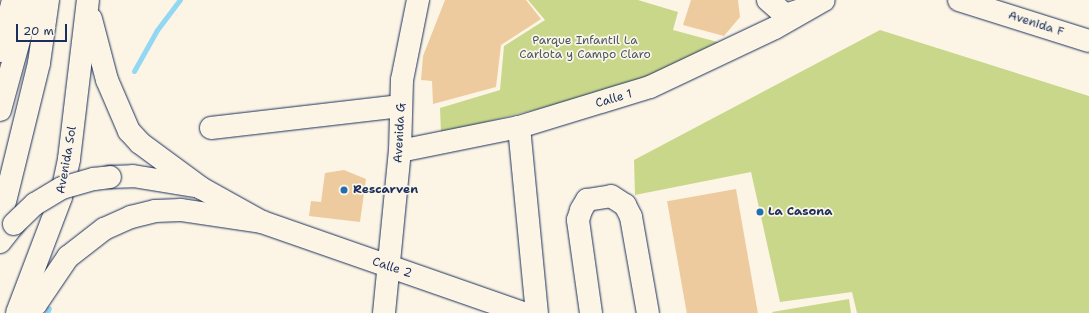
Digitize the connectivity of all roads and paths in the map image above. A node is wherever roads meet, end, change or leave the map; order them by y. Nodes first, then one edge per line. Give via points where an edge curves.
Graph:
1 (13, 0) edge
2 (30, 0) edge
3 (48, 0) edge
4 (88, 0) edge
5 (418, 0) edge
6 (768, 0) edge
7 (959, 0) edge
8 (817, 2) edge
9 (1089, 41) edge
10 (0, 51) edge
11 (402, 106) junction
12 (0, 110) edge
13 (519, 127) junction
14 (211, 128) dead end
15 (400, 151) junction
16 (201, 188) junction
17 (262, 222) junction
18 (7, 223) edge
19 (0, 242) edge
20 (388, 267) junction
21 (17, 313) edge
22 (24, 313) edge
23 (384, 313) edge
24 (522, 313) edge
25 (537, 313) edge
26 (591, 313) edge
27 (648, 313) edge

1 - 10 street
2 - 12 street
3 - 18 street via 39,63
4 - 16 street via 107,80 129,131 140,143
4 - 21 street, Avenida Sol via 69,159 61,197
5 - 11 street, Avenida G via 408,45
6 - 8 street via 785,15
7 - 9 street, Avenida F
8 - 13 street, Calle 1 via 775,28 650,87
11 - 14 street
11 - 15 street, Avenida G
13 - 15 street, Calle 1
13 - 25 street
15 - 20 street, Avenida G
16 - 17 street
16 - 18 street, bridge via 133,176 94,179 62,188
17 - 20 street, Calle 2
17 - 22 street via 180,210 155,211 130,217 104,229 68,257 36,304
18 - 19 street
20 - 23 street, Avenida G
20 - 24 street, Calle 2
26 - 27 street via 578,220 587,200 611,196 625,205 631,217

